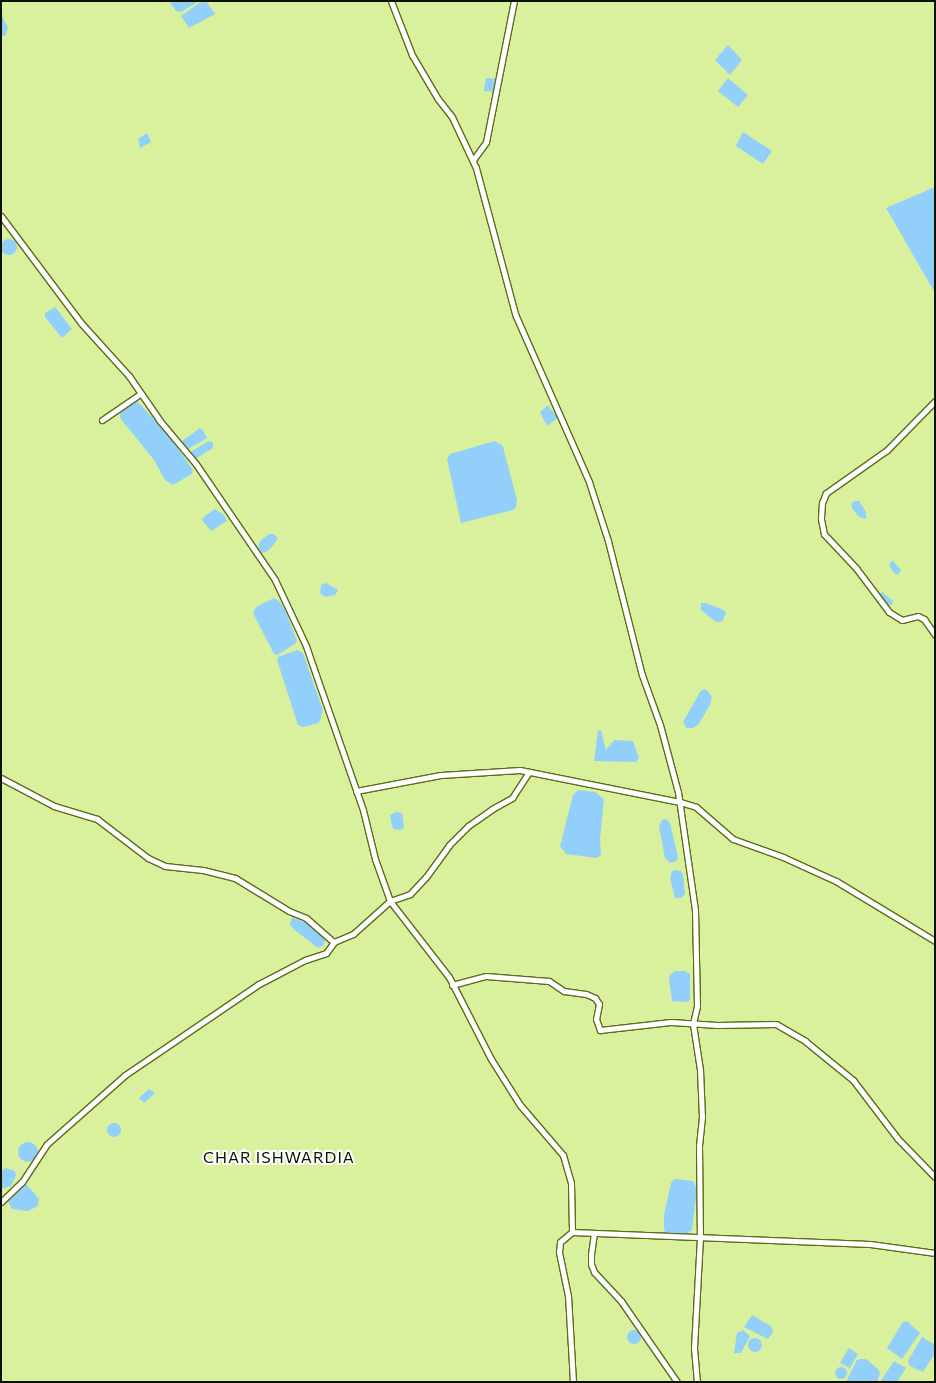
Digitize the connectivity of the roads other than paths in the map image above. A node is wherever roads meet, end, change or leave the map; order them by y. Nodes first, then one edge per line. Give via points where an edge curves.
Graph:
1 (391, 1) edge
2 (514, 1) edge
3 (473, 160) junction
4 (1, 216) edge
5 (140, 394) junction
6 (935, 401) edge
7 (102, 420) dead end
8 (935, 634) edge
9 (529, 772) junction
10 (4, 779) edge
11 (1, 784) edge
12 (356, 791) junction
13 (680, 802) junction
14 (390, 901) junction
15 (935, 940) edge
16 (334, 942) junction
17 (452, 985) junction
18 (693, 1024) junction
19 (935, 1177) edge
20 (1, 1202) edge
21 (572, 1232) junction
22 (594, 1233) junction
23 (700, 1237) junction
24 (935, 1253) edge
25 (574, 1382) edge
26 (677, 1382) edge
27 (696, 1382) edge

1 - 3 street via 412,55 452,117
2 - 3 street via 486,142
3 - 13 street via 514,314 589,482
4 - 5 street via 81,323 129,376
5 - 7 street
5 - 12 street via 196,464 275,580 306,646
6 - 8 street via 887,450 826,493 822,519 824,534 856,568 889,612 902,620 918,616
9 - 12 street via 441,775
9 - 13 street
9 - 14 street via 512,798 492,808 449,845 410,894
10 - 11 street
10 - 16 street via 54,806 97,819 148,858 165,866 235,878 306,918
12 - 14 street
13 - 15 street via 696,808 733,838 836,882
13 - 18 street via 694,910 697,1006
14 - 16 street via 353,934
14 - 17 street
16 - 20 street via 326,953 259,984 125,1076 47,1144 22,1182
17 - 18 street via 486,976 549,982 564,992 595,998 599,1004 596,1019 600,1030 671,1022
17 - 21 street via 491,1059 520,1104 563,1155 572,1183
18 - 19 street via 771,1022 790,1031 853,1080 898,1139
18 - 23 street via 700,1061 702,1117 699,1146
21 - 22 street
21 - 25 street via 560,1242 559,1252 568,1296
22 - 23 street
22 - 26 street via 591,1264 594,1272 621,1301
23 - 24 street via 870,1244
23 - 27 street via 694,1348

